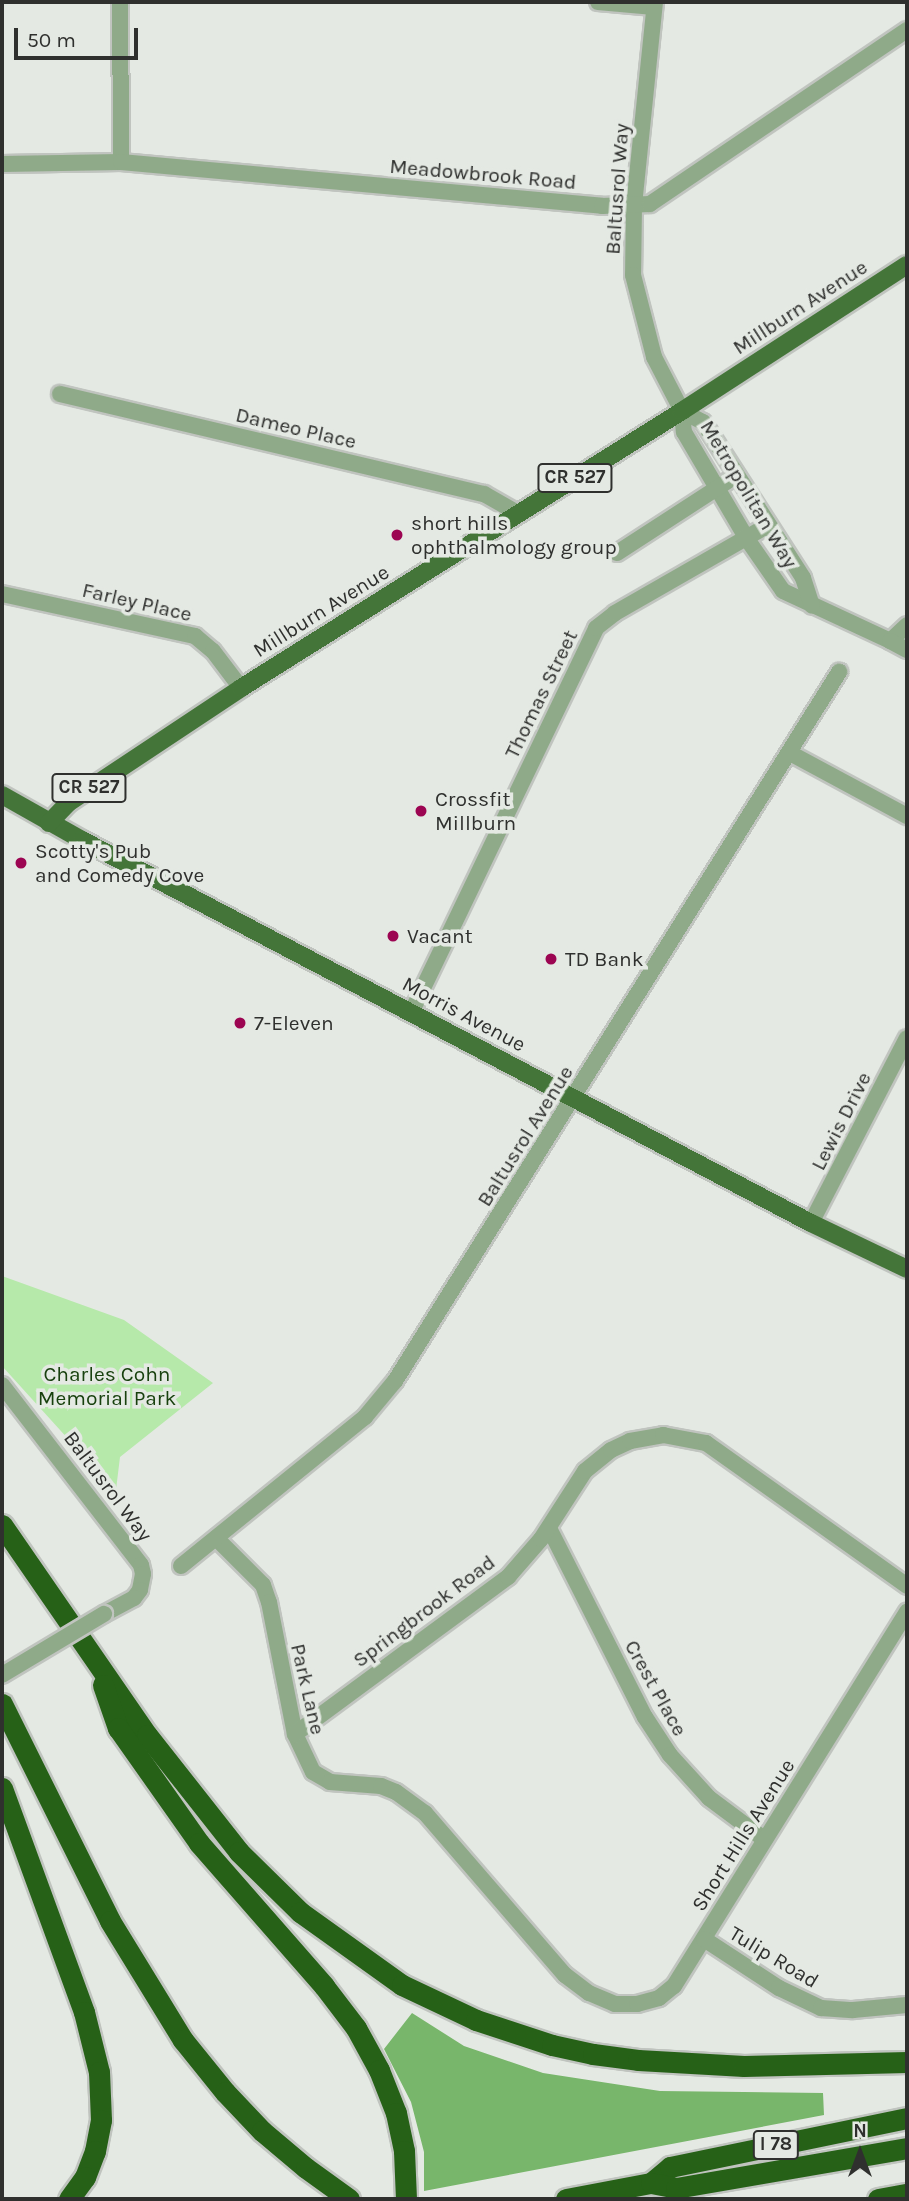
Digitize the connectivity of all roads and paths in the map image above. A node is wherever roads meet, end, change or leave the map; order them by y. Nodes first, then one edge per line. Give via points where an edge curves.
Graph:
1 (120, 2) edge
2 (597, 2) edge
3 (655, 4) edge
4 (907, 30) edge
5 (121, 162) junction
6 (2, 164) edge
7 (634, 206) junction
8 (907, 265) edge
9 (60, 394) dead end
10 (682, 411) junction
11 (735, 476) junction
12 (719, 488) junction
13 (519, 514) junction
14 (767, 526) junction
15 (747, 539) junction
16 (617, 553) dead end
17 (2, 594) edge
18 (812, 606) junction
19 (907, 625) edge
20 (890, 641) junction
21 (907, 650) edge
22 (839, 672) dead end
23 (241, 688) junction
24 (790, 753) junction
25 (2, 795) edge
26 (907, 816) edge
27 (49, 823) junction
28 (412, 1011) junction
29 (907, 1038) edge
30 (573, 1098) junction
31 (811, 1223) junction
32 (907, 1269) edge
33 (2, 1385) edge
34 (2, 1525) edge
35 (549, 1528) junction
36 (216, 1538) junction
37 (181, 1566) dead end
38 (907, 1586) edge
39 (907, 1611) edge
40 (95, 1661) junction
41 (2, 1675) edge
42 (2, 1704) edge
43 (295, 1734) junction
44 (2, 1787) edge
45 (764, 1839) junction
46 (704, 1939) junction
47 (572, 1981) joint
48 (907, 2005) edge
49 (907, 2062) edge
50 (907, 2118) edge
51 (907, 2148) edge
52 (651, 2183) junction
53 (907, 2194) edge
54 (69, 2199) edge
55 (349, 2199) edge
56 (406, 2199) edge
57 (566, 2199) edge
58 (878, 2199) edge

1 - 5 street
2 - 3 street
3 - 7 street, Baltusrol Way
4 - 7 street, Meadowbrook Road via 660,199
5 - 6 street, Meadowbrook Road
5 - 7 street, Meadowbrook Road
7 - 10 street, Baltusrol Way via 633,275 641,317 654,357
8 - 10 main road, Millburn Avenue / CR 527
9 - 13 street, Dameo Place via 484,494
10 - 11 street, Metropolitan Way via 703,422
10 - 12 street, Metropolitan Way via 684,432
10 - 13 main road, Millburn Avenue / CR 527
11 - 12 street
11 - 14 street, Metropolitan Way
12 - 15 street, Metropolitan Way
12 - 16 street
13 - 23 main road, Millburn Avenue / CR 527
14 - 15 street, Thomas Street
14 - 18 street, Metropolitan Way via 803,578
15 - 18 street, Metropolitan Way via 783,591
15 - 28 street, Thomas Street via 596,628
17 - 23 street, Farley Place via 195,636 213,651
18 - 20 street, Metropolitan Way
19 - 20 street
20 - 21 street, Metropolitan Way
22 - 24 street, Baltusrol Avenue
23 - 27 main road, Millburn Avenue / CR 527 via 68,803
24 - 26 street
24 - 30 street, Baltusrol Avenue
25 - 27 main road, Morris Avenue
27 - 28 main road, Morris Avenue
28 - 30 main road, Morris Avenue
29 - 31 street, Lewis Drive
30 - 31 main road, Morris Avenue
30 - 36 street, Baltusrol Avenue via 395,1381 365,1417
31 - 32 main road, Morris Avenue
33 - 41 street, Baltusrol Way, bridge via 144,1574 134,1598
34 - 40 highway
35 - 38 street, Springbrook Road via 585,1471 611,1450 652,1436 685,1437 725,1454
35 - 43 street, Springbrook Road via 508,1577
35 - 45 street, Crest Place via 645,1717 670,1755 709,1798
36 - 37 street, Baltusrol Avenue
36 - 43 street, Park Lane via 263,1585 270,1602
39 - 45 street, Short Hills Avenue
40 - 49 highway via 178,1777 267,1882 333,1939 438,2003 552,2045 638,2060 744,2066
40 - 56 highway via 118,1728 171,1806 356,2028 396,2113 406,2166
42 - 55 highway via 110,1921 183,2040 262,2131
43 - 47 street, Park Lane via 307,1765 320,1777 396,1791 425,1813
44 - 54 highway via 84,2012 99,2072 101,2120 95,2151 85,2177
45 - 46 street, Short Hills Avenue
46 - 47 street, Short Hills Avenue via 674,1986 637,2004 615,2004
46 - 48 street, Tulip Road via 779,1988 821,2008
50 - 52 highway, I 78 via 670,2166
51 - 52 highway, I 78 via 676,2188
52 - 57 highway, I 78
53 - 58 highway

